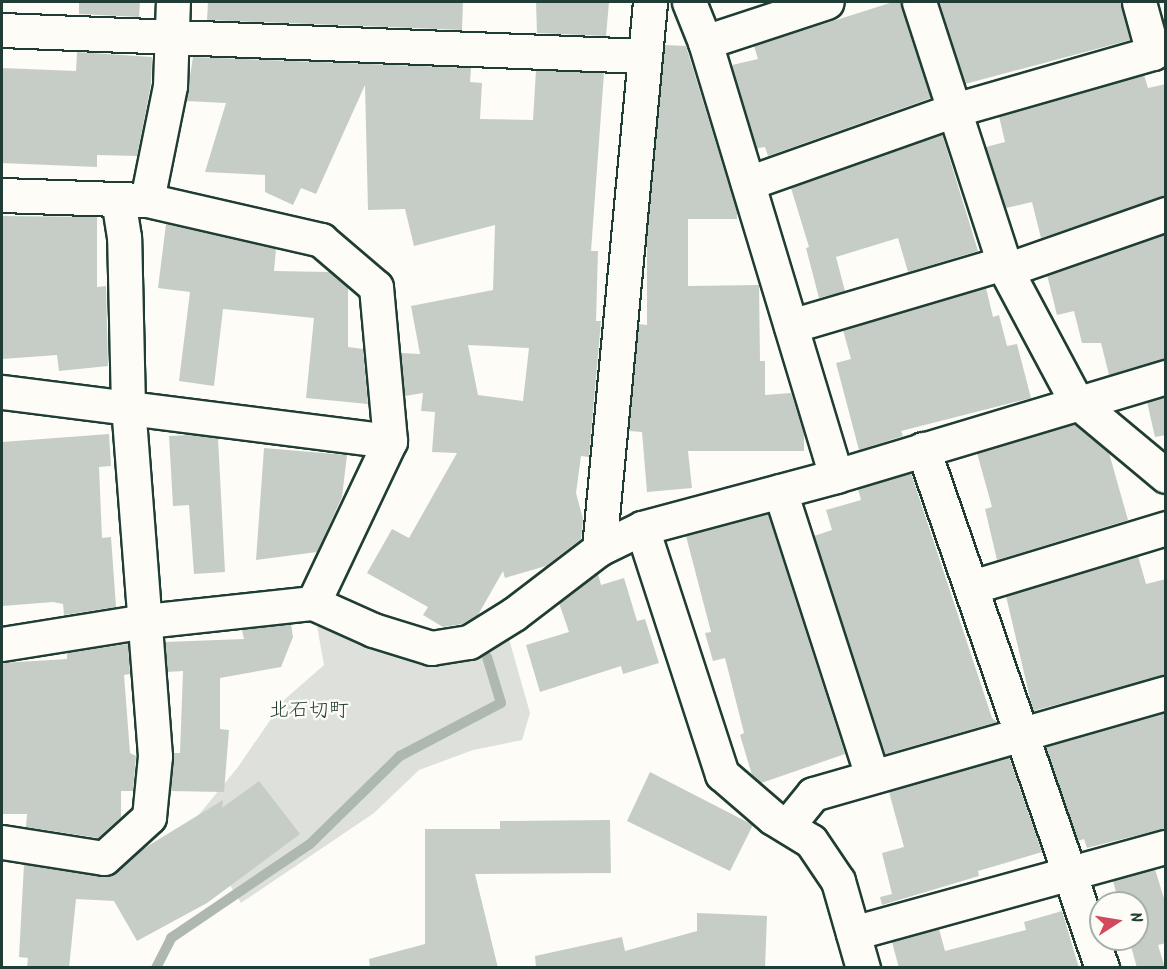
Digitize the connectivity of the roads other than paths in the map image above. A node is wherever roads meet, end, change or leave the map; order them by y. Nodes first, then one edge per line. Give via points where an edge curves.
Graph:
1 (173, 2) edge
2 (650, 2) edge
3 (689, 2) edge
4 (827, 2) edge
5 (919, 2) edge
6 (1139, 2) edge
7 (2, 30) edge
8 (172, 35) junction
9 (705, 42) junction
10 (643, 57) junction
11 (954, 110) junction
12 (748, 183) junction
13 (2, 195) edge
14 (133, 200) junction
15 (1166, 214) edge
16 (1005, 266) junction
17 (791, 326) junction
18 (1166, 377) edge
19 (2, 392) edge
20 (1076, 401) junction
21 (128, 407) junction
22 (390, 441) junction
23 (923, 449) junction
24 (836, 476) junction
25 (1166, 476) edge
26 (780, 491) junction
27 (642, 528) junction
28 (1166, 528) edge
29 (599, 549) junction
30 (972, 587) junction
31 (314, 603) junction
32 (146, 621) junction
33 (2, 644) edge
34 (1166, 693) edge
35 (1021, 734) junction
36 (872, 776) junction
37 (786, 826) junction
38 (2, 842) edge
39 (1166, 848) edge
40 (1070, 874) junction
41 (853, 933) junction
42 (863, 968) edge
43 (1102, 968) edge

1 - 8 street
2 - 10 street
3 - 9 street
4 - 9 street
5 - 11 street
6 - 11 street via 1153,53
7 - 8 street
8 - 10 street
8 - 14 street via 170,87
9 - 12 street
10 - 29 street
11 - 12 street
11 - 16 street
12 - 17 street
13 - 14 street
14 - 21 street via 124,237
14 - 22 street via 321,240 376,287
15 - 16 street
16 - 17 street
16 - 20 street
17 - 24 street
18 - 20 street
19 - 21 street
20 - 23 street
20 - 25 street
21 - 22 street
21 - 32 street
22 - 31 street
23 - 24 street
23 - 30 street
24 - 26 street
26 - 27 street
26 - 36 street
27 - 29 street
27 - 37 street via 722,774
28 - 30 street
29 - 31 street via 514,614 468,642 431,648 373,630
30 - 35 street
31 - 32 street
32 - 33 street
32 - 38 street via 155,756 149,817 104,858
34 - 35 street
35 - 36 street
35 - 40 street
36 - 37 street via 813,794
37 - 41 street via 811,841 838,881
39 - 40 street
40 - 41 street
40 - 43 street
41 - 42 street

